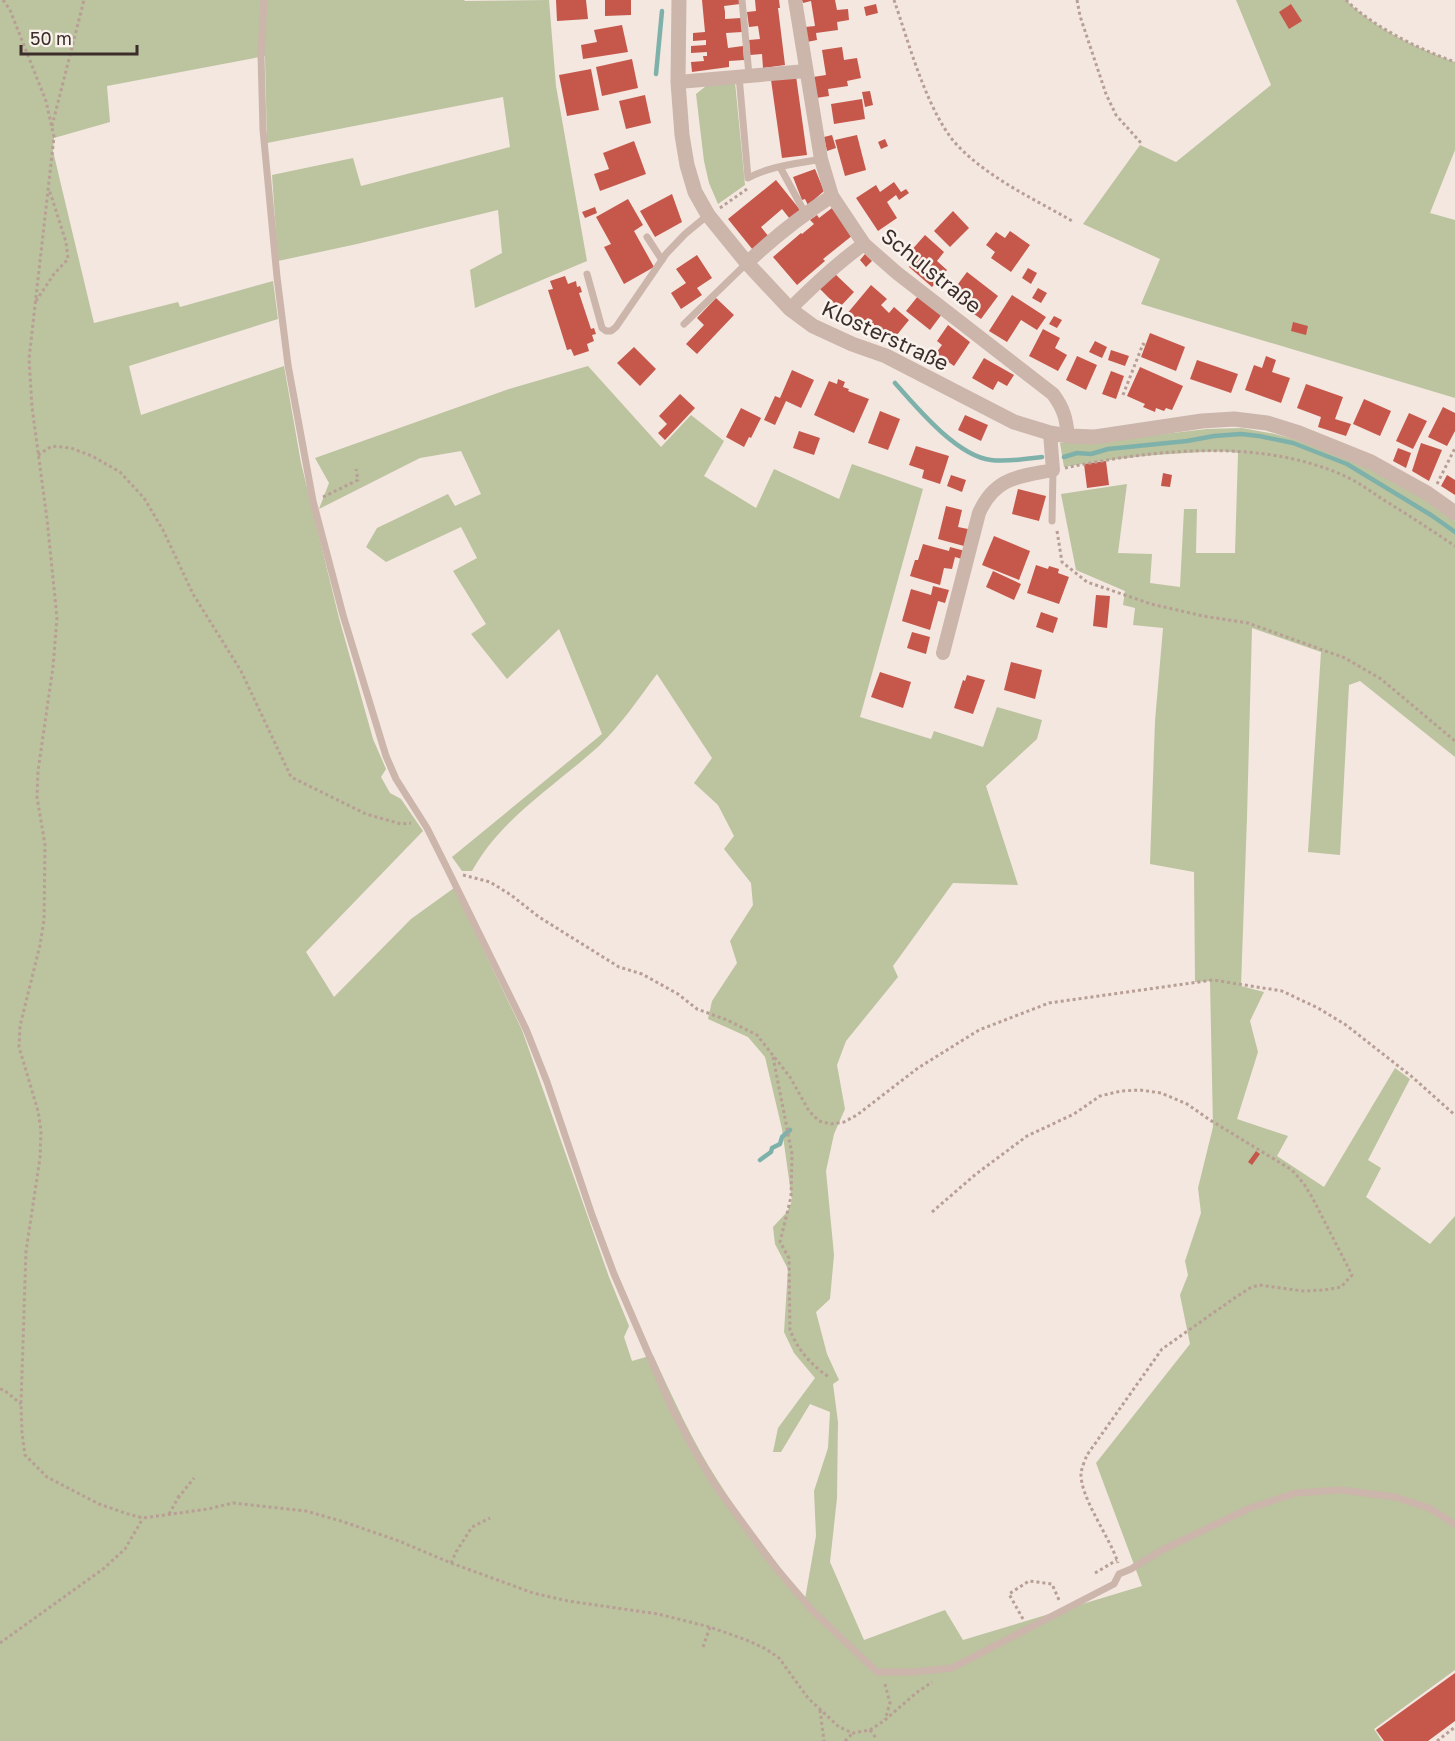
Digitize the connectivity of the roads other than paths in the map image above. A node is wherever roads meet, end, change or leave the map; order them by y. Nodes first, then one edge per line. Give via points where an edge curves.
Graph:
1 (264, 0) edge
2 (678, 0) edge
3 (742, 0) edge
4 (795, 0) edge
5 (806, 71) junction
6 (744, 75) junction
7 (678, 82) junction
8 (821, 159) junction
9 (780, 167) junction
10 (832, 196) junction
11 (805, 213) junction
12 (708, 215) junction
13 (647, 237) dead end
14 (864, 244) junction
15 (662, 260) junction
16 (747, 263) junction
17 (587, 274) dead end
18 (790, 309) junction
19 (684, 324) dead end
20 (1068, 436) junction
21 (1051, 438) junction
22 (1053, 468) junction
23 (1455, 513) edge
24 (1052, 520) dead end
25 (944, 653) dead end
26 (1455, 1524) edge

1 - 26 lane via 263,130 288,366 313,501 386,756 427,828 526,1029 614,1274 657,1374 692,1446 775,1567 812,1610 878,1672 913,1672 952,1668 1114,1584 1119,1574 1162,1550 1250,1508 1296,1493 1341,1490 1395,1497 1429,1508
2 - 7 street, Klosterstraße
3 - 6 lane
4 - 5 street, Schulstraße
5 - 6 street
5 - 8 street, Schulstraße
6 - 7 street
6 - 9 lane via 748,178
7 - 12 street, Klosterstraße via 687,165 695,192
8 - 9 lane
8 - 10 street, Schulstraße
9 - 11 lane
10 - 11 street
10 - 14 street, Schulstraße
11 - 16 street
12 - 15 lane
12 - 16 street, Klosterstraße
13 - 15 lane
14 - 18 street via 838,262
14 - 20 street, Schulstraße via 1053,394 1062,406
15 - 17 lane via 611,331 602,328
16 - 18 street, Klosterstraße
16 - 19 lane
18 - 21 street, Klosterstraße via 813,326 886,356
20 - 21 street, Klosterstraße
20 - 23 street, Klosterstraße via 1095,437 1233,419 1267,423 1371,462
21 - 22 street
22 - 24 lane
22 - 25 street via 999,485 986,498

